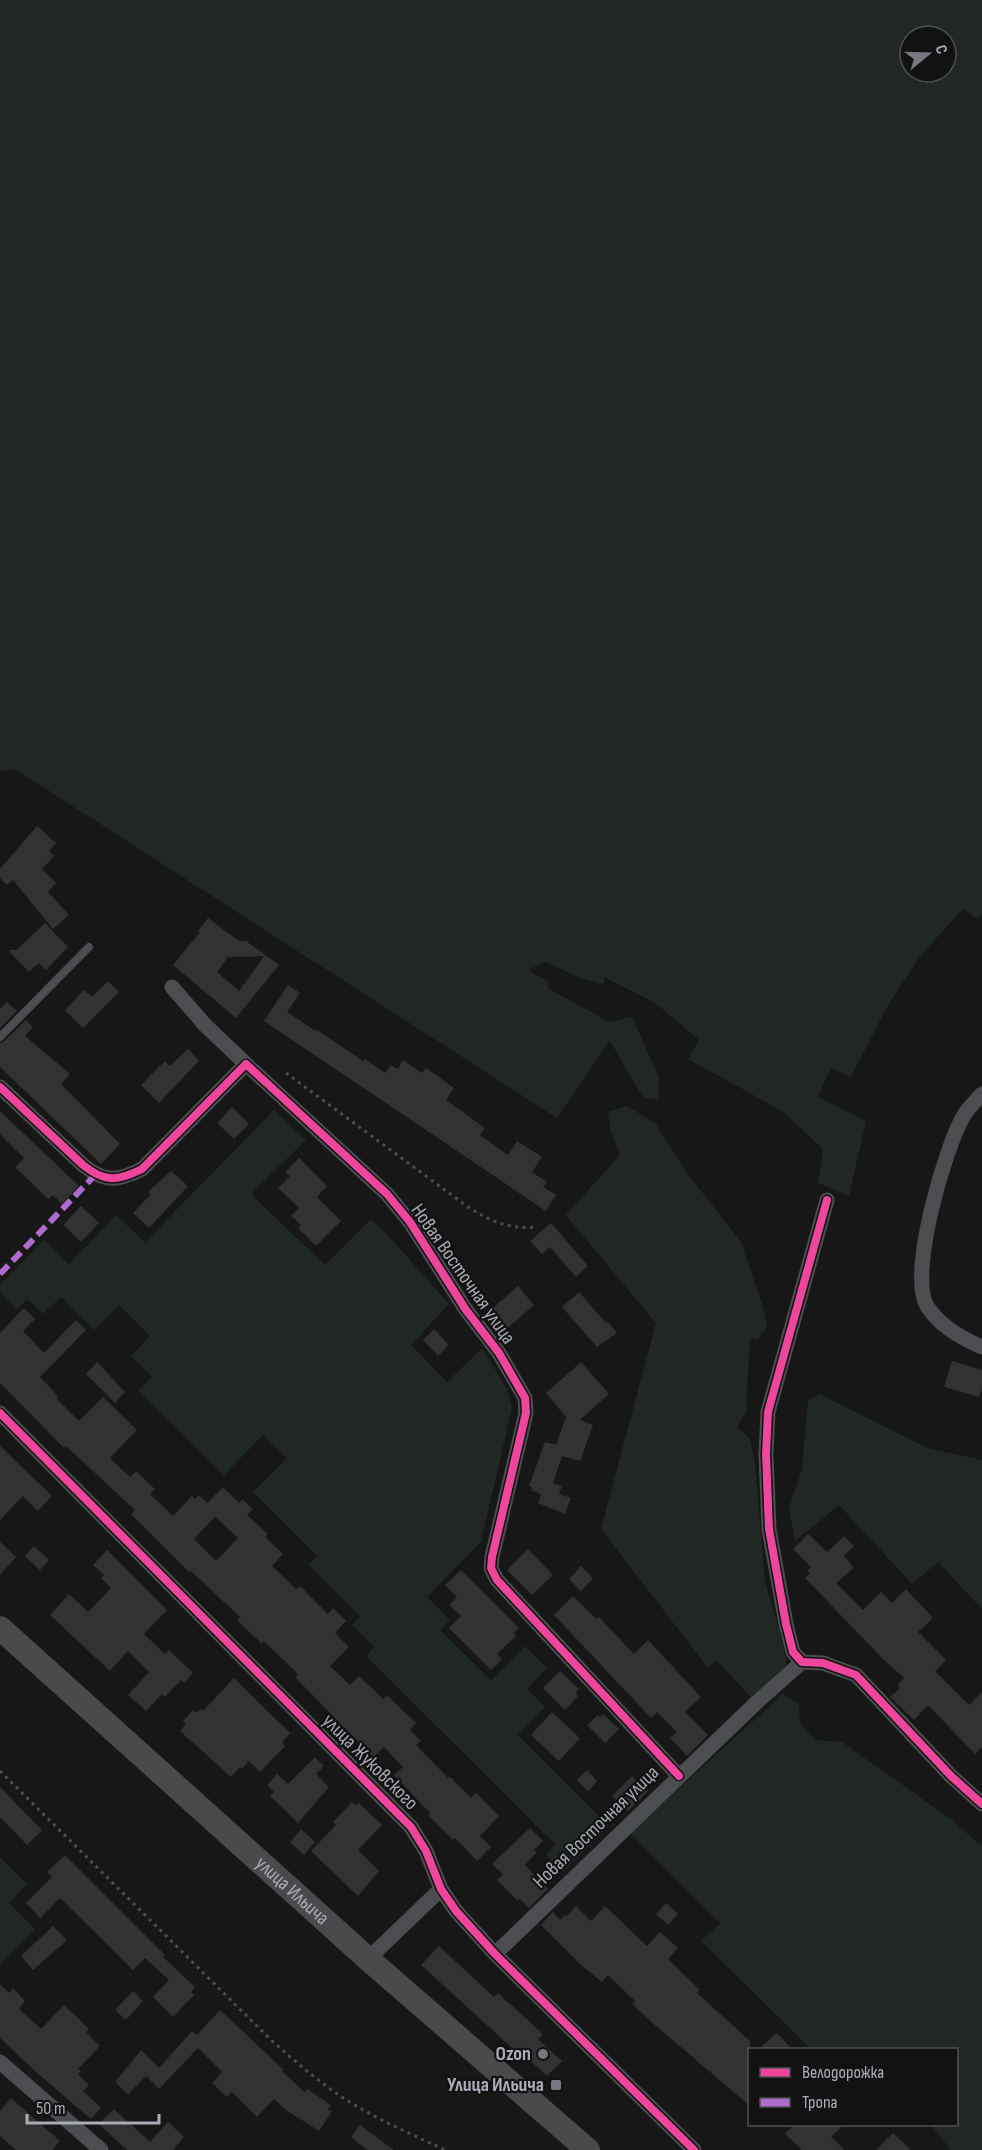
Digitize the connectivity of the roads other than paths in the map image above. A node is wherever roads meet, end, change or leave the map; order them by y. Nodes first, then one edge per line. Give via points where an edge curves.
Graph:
1 (89, 947) dead end
2 (172, 987) dead end
3 (0, 1036) edge
4 (246, 1064) junction
5 (0, 1087) edge
6 (982, 1094) edge
7 (827, 1200) dead end
8 (982, 1347) edge
9 (0, 1413) edge
10 (0, 1628) edge
11 (802, 1662) junction
12 (679, 1776) junction
13 (982, 1804) edge
14 (441, 1889) junction
15 (495, 1954) junction
16 (368, 1959) junction
17 (0, 2062) edge
18 (101, 2150) edge
19 (588, 2150) edge
20 (694, 2150) edge

1 - 3 lane
2 - 4 street, Новая Восточная улица
4 - 5 street via 142,1169 126,1177 107,1179 83,1165
4 - 12 street, Новая Восточная улица via 387,1194 499,1353 525,1398 526,1413 491,1568 497,1581
6 - 8 street via 964,1114 945,1157 929,1217 922,1283 927,1305 948,1328
7 - 11 street via 768,1412 769,1529 786,1624 793,1652
9 - 14 street, улица Жуковского via 411,1827 426,1851
10 - 16 main road, улица Ильича
11 - 12 street
11 - 13 street via 824,1663 856,1675
12 - 15 street, Новая Восточная улица
14 - 15 street, улица Жуковского
14 - 16 street
15 - 20 street, улица Жуковского
16 - 19 main road, улица Ильича
17 - 18 street

